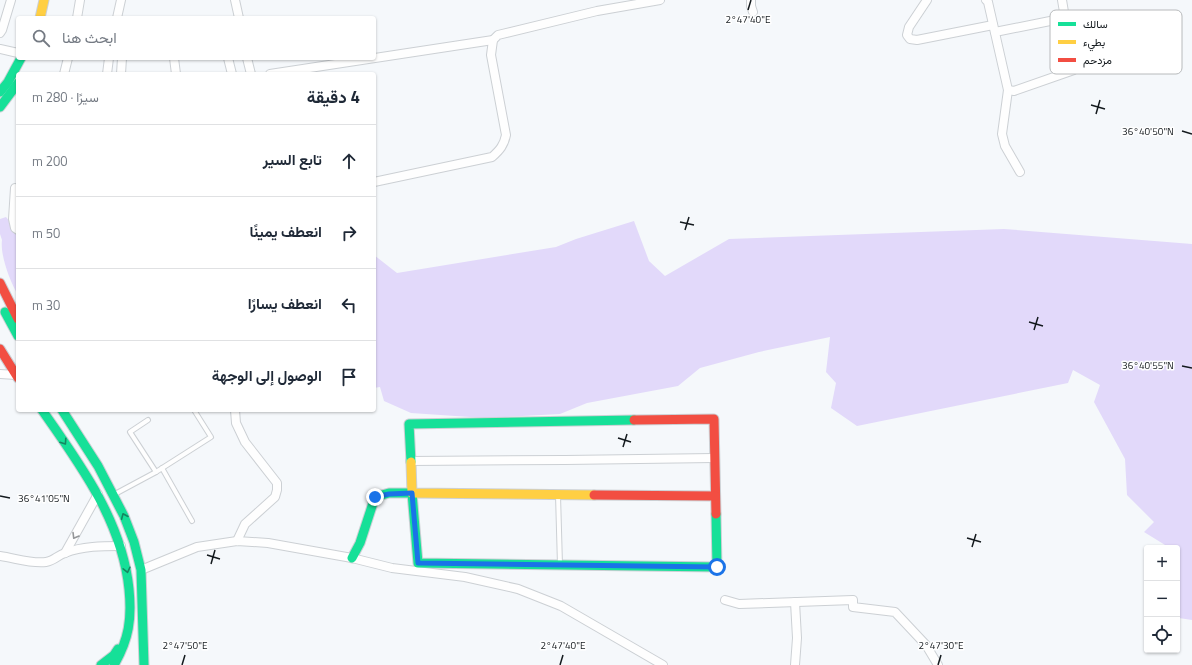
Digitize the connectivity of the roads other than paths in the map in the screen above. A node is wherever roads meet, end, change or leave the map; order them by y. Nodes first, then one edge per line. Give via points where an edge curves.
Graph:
1 (11, 0) edge
2 (35, 0) edge
3 (44, 0) edge
4 (80, 0) edge
5 (235, 0) edge
6 (660, 0) edge
7 (751, 0) edge
8 (927, 0) edge
9 (986, 0) edge
10 (1062, 0) edge
11 (121, 1) edge
12 (1064, 10) edge
13 (753, 12) dead end
14 (31, 16) edge
15 (40, 16) edge
16 (77, 16) edge
17 (117, 16) edge
18 (123, 16) edge
19 (239, 16) edge
20 (1050, 20) edge
21 (994, 29) junction
22 (0, 33) edge
23 (493, 40) junction
24 (0, 49) edge
25 (16, 53) edge
26 (376, 58) edge
27 (19, 60) edge
28 (28, 60) edge
29 (68, 60) edge
30 (109, 60) edge
31 (122, 60) edge
32 (174, 60) edge
33 (228, 60) edge
34 (248, 60) edge
35 (362, 60) edge
36 (24, 72) edge
37 (64, 72) edge
38 (107, 72) edge
39 (121, 72) edge
40 (176, 72) edge
41 (232, 72) edge
42 (251, 72) edge
43 (283, 72) edge
44 (1063, 74) edge
45 (16, 86) edge
46 (1008, 90) junction
47 (0, 92) edge
48 (0, 107) edge
49 (1020, 172) dead end
50 (376, 182) edge
51 (16, 188) edge
52 (16, 229) edge
53 (0, 283) edge
54 (0, 303) edge
55 (16, 315) edge
56 (16, 332) edge
57 (0, 349) edge
58 (0, 374) edge
59 (16, 375) edge
60 (16, 377) edge
61 (43, 412) edge
62 (63, 412) edge
63 (195, 412) edge
64 (235, 412) edge
65 (148, 420) dead end
66 (714, 458) junction
67 (410, 461) junction
68 (162, 468) junction
69 (156, 472) junction
70 (412, 493) junction
71 (98, 494) junction
72 (114, 494) junction
73 (558, 495) junction
74 (715, 496) junction
75 (192, 521) dead end
76 (237, 541) junction
77 (121, 546) junction
78 (65, 553) junction
79 (0, 556) edge
80 (352, 558) junction
81 (560, 565) junction
82 (142, 570) junction
83 (725, 600) dead end
84 (796, 602) junction
85 (143, 608) junction
86 (128, 633) junction
87 (135, 658) dead end
88 (101, 665) edge
89 (114, 665) edge
90 (144, 665) edge
91 (663, 665) edge
92 (795, 665) edge
93 (938, 665) edge

1 - 22 street
2 - 14 main road
3 - 15 main road
4 - 16 street
5 - 19 street
6 - 23 street via 538,25 498,35
7 - 13 street
8 - 21 street via 909,27 907,35 910,39
9 - 21 street
10 - 12 street
11 - 17 street
11 - 18 street
20 - 21 street
21 - 46 street
23 - 26 street
23 - 50 street via 491,55 506,135 501,149 492,157
24 - 25 street
27 - 47 main road
28 - 36 main road
29 - 37 street
30 - 38 street
31 - 39 street
32 - 40 street
33 - 41 street
34 - 42 street
35 - 43 street
44 - 46 street via 1014,91
45 - 48 main road
46 - 49 street via 1002,134 1005,146
51 - 52 street via 13,219
53 - 55 main road
54 - 56 main road
57 - 59 main road
58 - 60 street
61 -> 71 main road
62 - 72 main road
63 - 68 lane via 211,437
64 - 76 street via 236,423 245,442 277,483 275,497 245,524
65 - 69 lane via 130,432
66 - 67 street
66 - 67 main road via 714,419 409,424
66 - 74 main road
67 - 70 main road
68 - 69 lane
68 - 75 lane
69 - 72 lane
70 - 73 main road
70 - 80 main road via 375,497
70 - 81 main road via 418,563
71 - 77 main road
71 -> 78 street
82 -> 72 main road via 127,523
73 - 74 main road
73 - 81 lane
74 - 81 main road via 717,567
76 - 80 street via 268,543
76 - 82 street via 197,547
77 - 78 street via 93,547
77 -> 86 main road via 130,594 131,614
78 - 79 street via 46,562
80 - 91 street via 392,568 465,577 518,589 561,606
82 - 85 main road
83 - 84 street via 739,604
84 - 92 street
84 - 93 street via 854,600 853,607 895,612 926,645
85 - 87 main road
85 - 90 main road
86 - 88 main road via 114,655
86 - 89 main road

